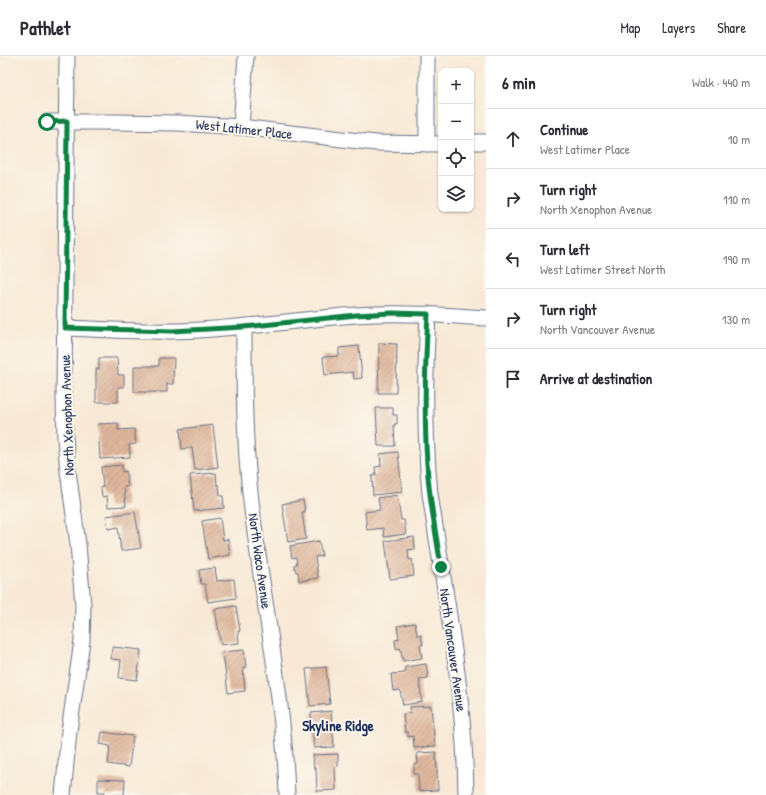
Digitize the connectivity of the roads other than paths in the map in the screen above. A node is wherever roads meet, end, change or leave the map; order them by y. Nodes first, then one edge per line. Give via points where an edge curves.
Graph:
1 (68, 56) edge
2 (246, 56) edge
3 (427, 56) edge
4 (67, 121) junction
5 (47, 122) dead end
6 (241, 127) junction
7 (474, 142) edge
8 (486, 142) edge
9 (434, 144) edge
10 (428, 314) junction
11 (486, 318) edge
12 (244, 327) junction
13 (65, 328) junction
14 (63, 795) edge
15 (287, 795) edge
16 (466, 795) edge

1 - 4 street, North Xenophon Avenue
2 - 6 street
3 - 9 street
4 - 5 street, West Latimer Place
4 - 6 street, West Latimer Place
4 - 13 street, North Xenophon Avenue
6 - 9 street, West Latimer Place via 368,142
7 - 8 street
10 - 11 street
10 - 12 street via 356,315
10 - 16 street, North Vancouver Avenue via 425,372 427,464 459,689 465,745
12 - 13 street via 172,331
12 - 15 street, North Waco Avenue via 249,482 279,700
13 - 14 street, North Xenophon Avenue via 65,438 83,605 81,648

